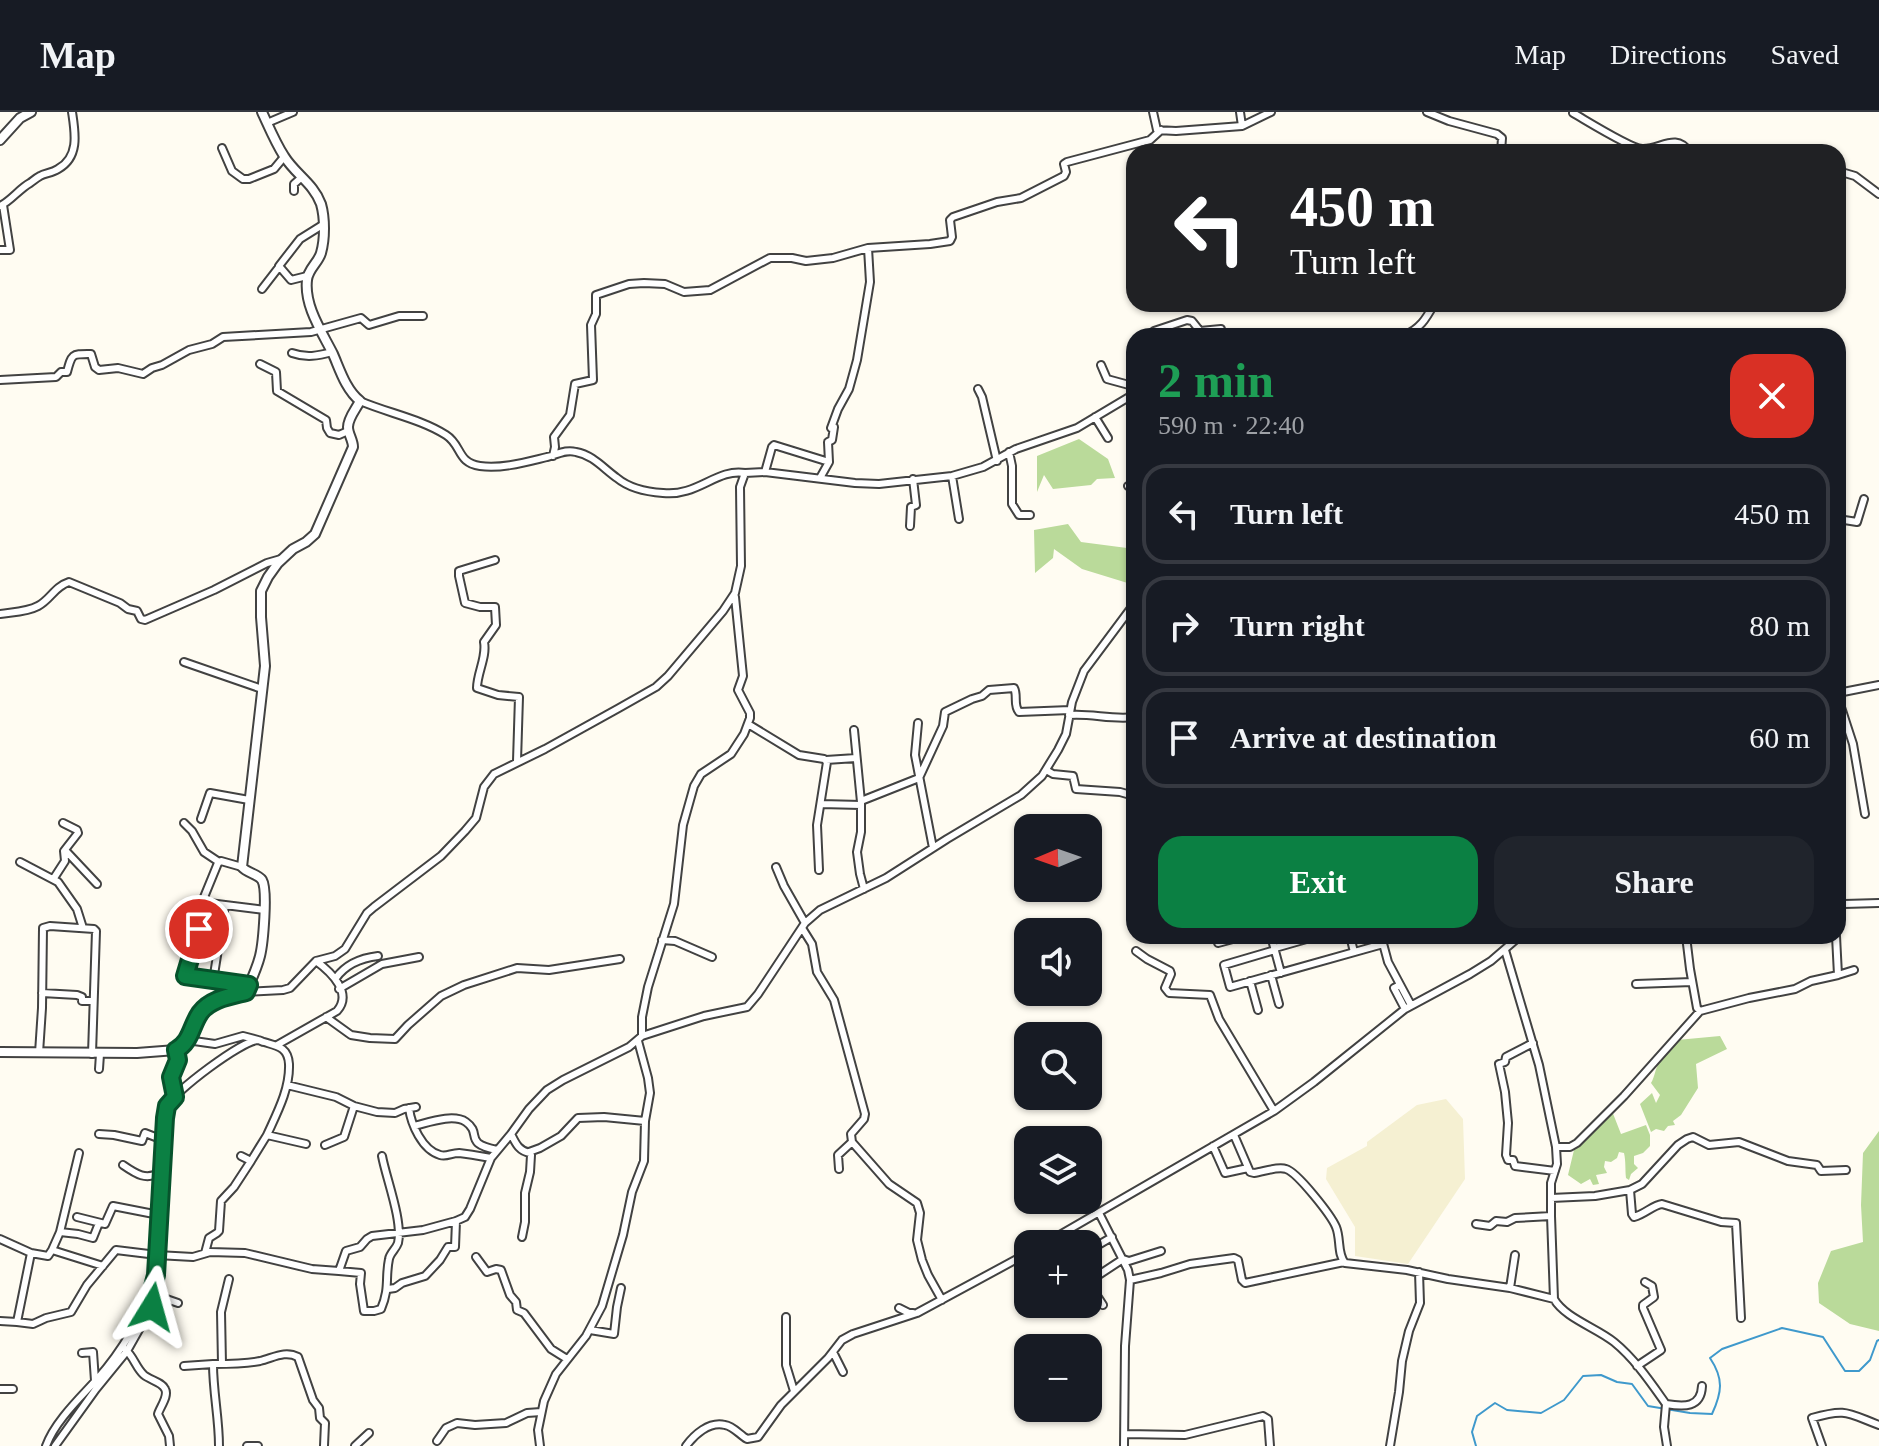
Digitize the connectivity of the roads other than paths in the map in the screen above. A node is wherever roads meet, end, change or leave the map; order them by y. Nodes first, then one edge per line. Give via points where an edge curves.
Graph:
1 (15, 112) edge
2 (31, 112) edge
3 (72, 112) edge
4 (262, 112) edge
5 (293, 112) edge
6 (1153, 112) edge
7 (1240, 112) edge
8 (1271, 112) edge
9 (1427, 112) edge
10 (1573, 113) edge
11 (1258, 115) edge
12 (14, 123) junction
13 (267, 123) junction
14 (1242, 126) junction
15 (1161, 130) junction
16 (0, 140) edge
17 (1135, 144) edge
18 (1502, 144) edge
19 (1631, 144) edge
20 (1126, 146) edge
21 (222, 148) dead end
22 (284, 157) junction
23 (1846, 173) edge
24 (302, 177) junction
25 (294, 191) dead end
26 (1879, 194) edge
27 (2, 205) edge
28 (324, 224) junction
29 (868, 248) junction
30 (0, 250) edge
31 (279, 267) junction
32 (307, 276) junction
33 (685, 287) dead end
34 (262, 289) dead end
35 (694, 291) junction
36 (423, 316) dead end
37 (1163, 328) edge
38 (1198, 328) edge
39 (320, 330) junction
40 (332, 352) junction
41 (292, 353) dead end
42 (260, 364) dead end
43 (1101, 365) dead end
44 (0, 380) edge
45 (1126, 384) edge
46 (978, 389) dead end
47 (1126, 397) edge
48 (360, 401) junction
49 (1095, 417) junction
50 (348, 431) junction
51 (1108, 438) dead end
52 (1009, 452) junction
53 (553, 456) junction
54 (997, 461) junction
55 (829, 462) junction
56 (765, 472) junction
57 (745, 473) junction
58 (952, 476) junction
59 (820, 478) junction
60 (913, 479) junction
61 (1864, 499) dead end
62 (1030, 515) dead end
63 (959, 519) dead end
64 (1846, 520) edge
65 (910, 526) dead end
66 (282, 559) junction
67 (495, 560) dead end
68 (735, 593) junction
69 (0, 614) edge
70 (1126, 615) edge
71 (184, 662) dead end
72 (1879, 685) edge
73 (262, 689) junction
74 (1846, 694) edge
75 (1070, 712) junction
76 (1126, 718) edge
77 (1846, 722) edge
78 (918, 723) dead end
79 (748, 724) junction
80 (854, 730) dead end
81 (856, 758) junction
82 (826, 760) junction
83 (517, 761) junction
84 (1046, 770) junction
85 (919, 778) junction
86 (1126, 794) edge
87 (249, 800) junction
88 (861, 803) junction
89 (821, 804) junction
90 (1865, 814) dead end
91 (201, 819) dead end
92 (63, 823) dead end
93 (184, 823) dead end
94 (933, 848) junction
95 (65, 850) junction
96 (20, 862) dead end
97 (219, 862) junction
98 (242, 867) junction
99 (776, 867) dead end
100 (819, 870) dead end
101 (54, 878) junction
102 (97, 884) dead end
103 (864, 889) junction
104 (1846, 901) edge
105 (201, 902) junction
106 (1879, 903) edge
107 (225, 905) junction
108 (265, 910) junction
109 (803, 926) junction
110 (83, 928) junction
111 (662, 940) junction
112 (1273, 944) edge
113 (1291, 944) edge
114 (1352, 944) edge
115 (1373, 944) edge
116 (1383, 944) edge
117 (1507, 944) edge
118 (1511, 944) edge
119 (1687, 944) edge
120 (1836, 944) edge
121 (1507, 948) junction
122 (1275, 949) junction
123 (1136, 951) dead end
124 (1354, 952) junction
125 (378, 956) dead end
126 (419, 957) dead end
127 (712, 957) dead end
128 (620, 959) dead end
129 (316, 961) junction
130 (1854, 970) dead end
131 (1281, 973) junction
132 (1271, 975) junction
133 (1838, 975) junction
134 (334, 976) junction
135 (213, 981) junction
136 (1250, 981) junction
137 (1692, 982) junction
138 (1636, 984) dead end
139 (248, 988) junction
140 (339, 989) junction
141 (42, 993) junction
142 (92, 1001) junction
143 (1279, 1004) dead end
144 (1408, 1007) junction
145 (1258, 1010) dead end
146 (1700, 1011) junction
147 (326, 1017) junction
148 (640, 1039) junction
149 (187, 1040) junction
150 (258, 1040) junction
151 (1533, 1043) junction
152 (277, 1045) junction
153 (176, 1050) junction
154 (0, 1052) edge
155 (39, 1053) junction
156 (96, 1054) junction
157 (99, 1069) dead end
158 (287, 1085) junction
159 (175, 1097) junction
160 (354, 1106) junction
161 (1274, 1111) junction
162 (645, 1121) junction
163 (414, 1126) junction
164 (99, 1134) dead end
165 (511, 1134) junction
166 (267, 1135) junction
167 (1234, 1135) junction
168 (163, 1140) junction
169 (852, 1142) junction
170 (306, 1144) dead end
171 (325, 1145) dead end
172 (1213, 1146) junction
173 (1556, 1147) junction
174 (497, 1150) junction
175 (529, 1152) junction
176 (79, 1153) dead end
177 (241, 1156) dead end
178 (382, 1156) dead end
179 (491, 1158) junction
180 (251, 1161) junction
181 (123, 1165) dead end
182 (1248, 1168) junction
183 (839, 1169) dead end
184 (1846, 1170) dead end
185 (1555, 1171) junction
186 (161, 1172) junction
187 (1630, 1190) junction
188 (1551, 1198) junction
189 (1102, 1211) edge
190 (1097, 1214) edge
191 (1100, 1214) edge
192 (159, 1215) junction
193 (1551, 1216) junction
194 (77, 1217) dead end
195 (456, 1221) junction
196 (99, 1223) junction
197 (1476, 1224) dead end
198 (1069, 1230) edge
199 (60, 1232) junction
200 (399, 1233) junction
201 (522, 1237) dead end
202 (1112, 1237) junction
203 (0, 1239) edge
204 (1102, 1243) edge
205 (52, 1250) junction
206 (1161, 1251) dead end
207 (31, 1253) junction
208 (205, 1253) junction
209 (157, 1255) junction
210 (1515, 1255) dead end
211 (476, 1257) dead end
212 (1123, 1259) junction
213 (1014, 1261) edge
214 (1344, 1262) junction
215 (103, 1266) junction
216 (339, 1271) junction
217 (1419, 1272) junction
218 (1102, 1273) edge
219 (229, 1279) dead end
220 (1130, 1280) junction
221 (1645, 1282) dead end
222 (621, 1288) dead end
223 (1510, 1288) junction
224 (388, 1289) junction
225 (154, 1295) junction
226 (1554, 1299) junction
227 (942, 1300) junction
228 (178, 1303) dead end
229 (899, 1308) dead end
230 (917, 1313) junction
231 (786, 1317) dead end
232 (1741, 1318) dead end
233 (0, 1321) edge
234 (17, 1322) junction
235 (590, 1330) junction
236 (124, 1349) junction
237 (833, 1352) junction
238 (82, 1353) dead end
239 (567, 1359) junction
240 (213, 1364) junction
241 (222, 1364) junction
242 (184, 1366) dead end
243 (1637, 1366) junction
244 (843, 1372) dead end
245 (95, 1381) junction
246 (1702, 1386) dead end
247 (0, 1389) edge
248 (13, 1389) dead end
249 (794, 1391) junction
250 (84, 1397) junction
251 (1666, 1406) junction
252 (541, 1412) junction
253 (1879, 1425) edge
254 (369, 1433) dead end
255 (1125, 1434) junction
256 (437, 1441) dead end
257 (46, 1446) edge
258 (55, 1446) edge
259 (170, 1446) edge
260 (219, 1446) edge
261 (247, 1446) edge
262 (258, 1446) edge
263 (324, 1446) edge
264 (355, 1446) edge
265 (540, 1446) edge
266 (686, 1446) edge
267 (1124, 1446) edge
268 (1270, 1446) edge
269 (1390, 1446) edge
270 (1667, 1446) edge
271 (1822, 1446) edge

1 - 12 street
2 - 12 street
3 - 27 street via 76,141 63,166 39,176
4 - 13 street
5 - 13 street
6 - 15 street
7 - 14 street
8 - 11 street
9 - 18 street via 1497,134
10 - 19 street
11 - 14 street
12 - 16 street
13 - 22 street
14 - 15 street
15 - 17 street
20 - 29 street via 1067,162 1064,176 1021,198 953,217 950,241
21 - 22 street via 232,171 246,179 274,169
22 - 24 street
23 - 26 street
24 - 25 street
24 - 28 street via 316,193
27 - 30 street via 10,248
28 - 31 street via 300,239
28 - 32 street via 321,255
29 - 35 street via 806,261 770,258 710,290
29 - 55 street via 870,282 863,330 849,389 831,428
31 - 32 street via 291,280
31 - 34 street
32 - 39 street
33 - 35 street
35 - 53 street via 644,283 596,295 593,380 575,384 570,415 554,437
36 - 39 street via 369,325 361,318
37 - 38 street via 1187,320
39 - 40 street
39 - 44 street via 221,337 143,374 99,370 91,354 75,354 67,372 56,377
40 - 41 street
40 - 48 street
42 - 50 street via 275,371 278,392 326,419 330,433
43 - 45 street via 1107,379
46 - 54 street
47 - 49 street
48 - 50 street
48 - 53 street via 447,436 469,464 520,464
49 - 51 street
49 - 52 street
50 - 66 street via 353,447 320,526
52 - 54 street
52 - 62 street via 1012,506 1019,515
53 - 57 street via 578,452 624,483 666,494
54 - 58 street
55 - 56 street via 774,445
55 - 59 street
56 - 57 street
56 - 59 street
57 - 68 street
58 - 60 street
58 - 63 street
59 - 60 street via 879,484
60 - 65 street via 916,505 911,507
61 - 64 street via 1857,522
66 - 69 street via 145,620 137,611 69,582 36,607
66 - 73 street via 261,591
67 - 83 street via 459,574 465,603 496,608 497,623 484,642 477,688 519,697
68 - 79 street via 743,674 738,690 750,713
68 - 83 street via 656,687
70 - 75 street via 1084,671
71 - 73 street
72 - 74 street
73 - 87 street
75 - 76 street
75 - 84 street via 1066,734
75 - 85 street via 1019,712 1014,688 989,690 945,712
77 - 90 street
78 - 85 street
79 - 82 street via 799,755
79 - 111 street via 731,754 701,774 694,786 683,825 674,904
80 - 81 street
81 - 82 street
81 - 88 street
82 - 89 street
83 - 129 street via 490,776 476,818 441,856 367,913 345,949
84 - 86 street via 1073,776 1076,789
84 - 94 street via 1021,795
85 - 88 street
85 - 94 street
87 - 91 street via 210,793
87 - 98 street
88 - 89 street
88 - 103 street via 857,852
89 - 100 street
92 - 95 street via 78,831
93 - 97 street via 204,852
94 - 103 street
95 - 101 street via 66,860
95 - 102 street
96 - 101 street
97 - 98 street
97 - 105 street
98 - 108 street via 263,881
99 - 109 street
101 - 110 street via 77,909
103 - 109 street via 829,904
104 - 106 street
105 - 107 street
105 - 135 street via 193,924 199,931 185,976
107 - 108 street
107 - 135 street
108 - 139 street via 260,958
109 - 148 street via 747,1007
109 - 169 street via 817,972 834,1000 863,1105
110 - 141 street via 43,928
110 - 142 street via 96,932
111 - 127 street
111 - 148 street
112 - 122 street
113 - 122 street
114 - 124 street
115 - 124 street
116 - 144 street via 1400,985 1394,988
117 - 121 street
118 - 121 street
119 - 137 street
120 - 133 street
121 - 144 street
121 - 151 street
122 - 131 street
122 - 136 street via 1224,965 1230,987
123 - 161 street via 1170,971 1167,991 1210,995
124 - 131 street
125 - 134 street via 356,961
126 - 140 street via 382,964
128 - 147 street via 549,970 519,968 464,985 441,996 393,1040 351,1035
129 - 134 street
129 - 139 street via 290,988
130 - 133 street
131 - 132 street
132 - 136 street
132 - 143 street
133 - 146 street
134 - 140 street
135 - 139 street
136 - 145 street
137 - 138 street
137 - 146 street
139 - 149 street via 199,1013
140 - 147 street via 342,1004
141 - 142 street
141 - 155 street
142 - 156 street
144 - 161 street
146 - 173 street via 1577,1143
147 - 152 street
148 - 162 street via 650,1086
148 - 165 street via 547,1090
149 - 150 street via 211,1045 243,1036
149 - 153 street
150 - 152 street
150 - 159 street via 219,1060
151 - 173 street
151 - 185 street via 1499,1064 1508,1123 1506,1155 1515,1166
152 - 158 street via 289,1059
153 - 156 street
153 - 159 street via 171,1077
154 - 155 street
155 - 156 street
156 - 157 street
158 - 160 street
158 - 166 street
159 - 168 street via 166,1109
160 - 163 street via 392,1113 413,1107
160 - 171 street via 344,1137
161 - 167 street
162 - 175 street via 578,1118 561,1136
162 - 235 street via 644,1161 605,1297
163 - 174 street via 461,1120 468,1123 474,1141
163 - 179 street via 438,1155
164 - 168 street via 142,1141 145,1133
165 - 174 street
165 - 175 street via 521,1151
166 - 170 street
166 - 180 street
167 - 172 street
167 - 182 street
168 - 186 street
169 - 183 street via 838,1155
169 - 227 street via 881,1176 918,1206 922,1260
172 - 182 street via 1225,1173
172 - 189 street
173 - 185 street
174 - 179 street
175 - 201 street
176 - 199 street
177 - 180 street
178 - 200 street
179 - 195 street via 470,1209
180 - 208 street via 221,1201 219,1231 209,1238
181 - 186 street via 149,1177
182 - 214 street via 1254,1173 1281,1168 1292,1172 1334,1223
184 - 187 street via 1823,1171 1739,1142 1709,1145 1693,1137
185 - 188 street
186 - 192 street
187 - 188 street
187 - 232 street via 1634,1217 1662,1204 1736,1223
188 - 193 street
190 - 198 street
191 - 202 street
192 - 196 street via 113,1206 106,1224
192 - 209 street
193 - 197 street
193 - 226 street
194 - 196 street
195 - 200 street
195 - 224 street via 455,1247 448,1247 423,1278
196 - 199 street via 93,1238
199 - 205 street
200 - 216 street via 372,1236 346,1251
200 - 224 street via 389,1257
202 - 204 street
202 - 212 street
203 - 207 street
205 - 207 street via 48,1256
205 - 215 street
206 - 212 street
207 - 234 street
208 - 209 street
208 - 216 street via 245,1253
209 - 215 street via 116,1250
209 - 225 street
210 - 223 street
211 - 239 street via 487,1272 501,1270 517,1310 551,1349
212 - 218 street
212 - 220 street
213 - 227 street
214 - 217 street
214 - 220 street via 1245,1283 1234,1258
215 - 234 street via 69,1314 33,1324
216 - 224 street via 361,1273 364,1312 381,1309
217 - 223 street
217 - 269 street via 1420,1303 1402,1361
219 - 241 street via 221,1309
220 - 255 street
221 - 243 street via 1654,1297 1643,1308 1661,1350
222 - 235 street via 614,1334
223 - 226 street
225 - 228 street
225 - 236 street
226 - 243 street via 1612,1340
227 - 230 street
229 - 230 street
230 - 237 street via 848,1336
231 - 249 street via 786,1365
233 - 234 street
235 - 239 street
236 - 245 street
236 - 250 street
236 - 259 street via 142,1373 166,1390 158,1414
237 - 244 street
237 - 249 street
238 - 245 street via 93,1352
239 - 252 street
240 - 241 street
240 - 242 street
240 - 260 street
241 - 263 street via 297,1356 324,1422
243 - 251 street
245 - 250 street
246 - 251 street via 1697,1402
247 - 248 street
249 - 266 street via 758,1437 747,1439 729,1426 717,1425 700,1431
250 - 257 street
250 - 258 street
251 - 270 street
252 - 256 street via 506,1423 457,1423
252 - 265 street
253 - 271 street via 1851,1412 1812,1418
254 - 264 street
255 - 267 street
255 - 268 street via 1185,1435 1263,1416 1268,1419
261 - 262 street

